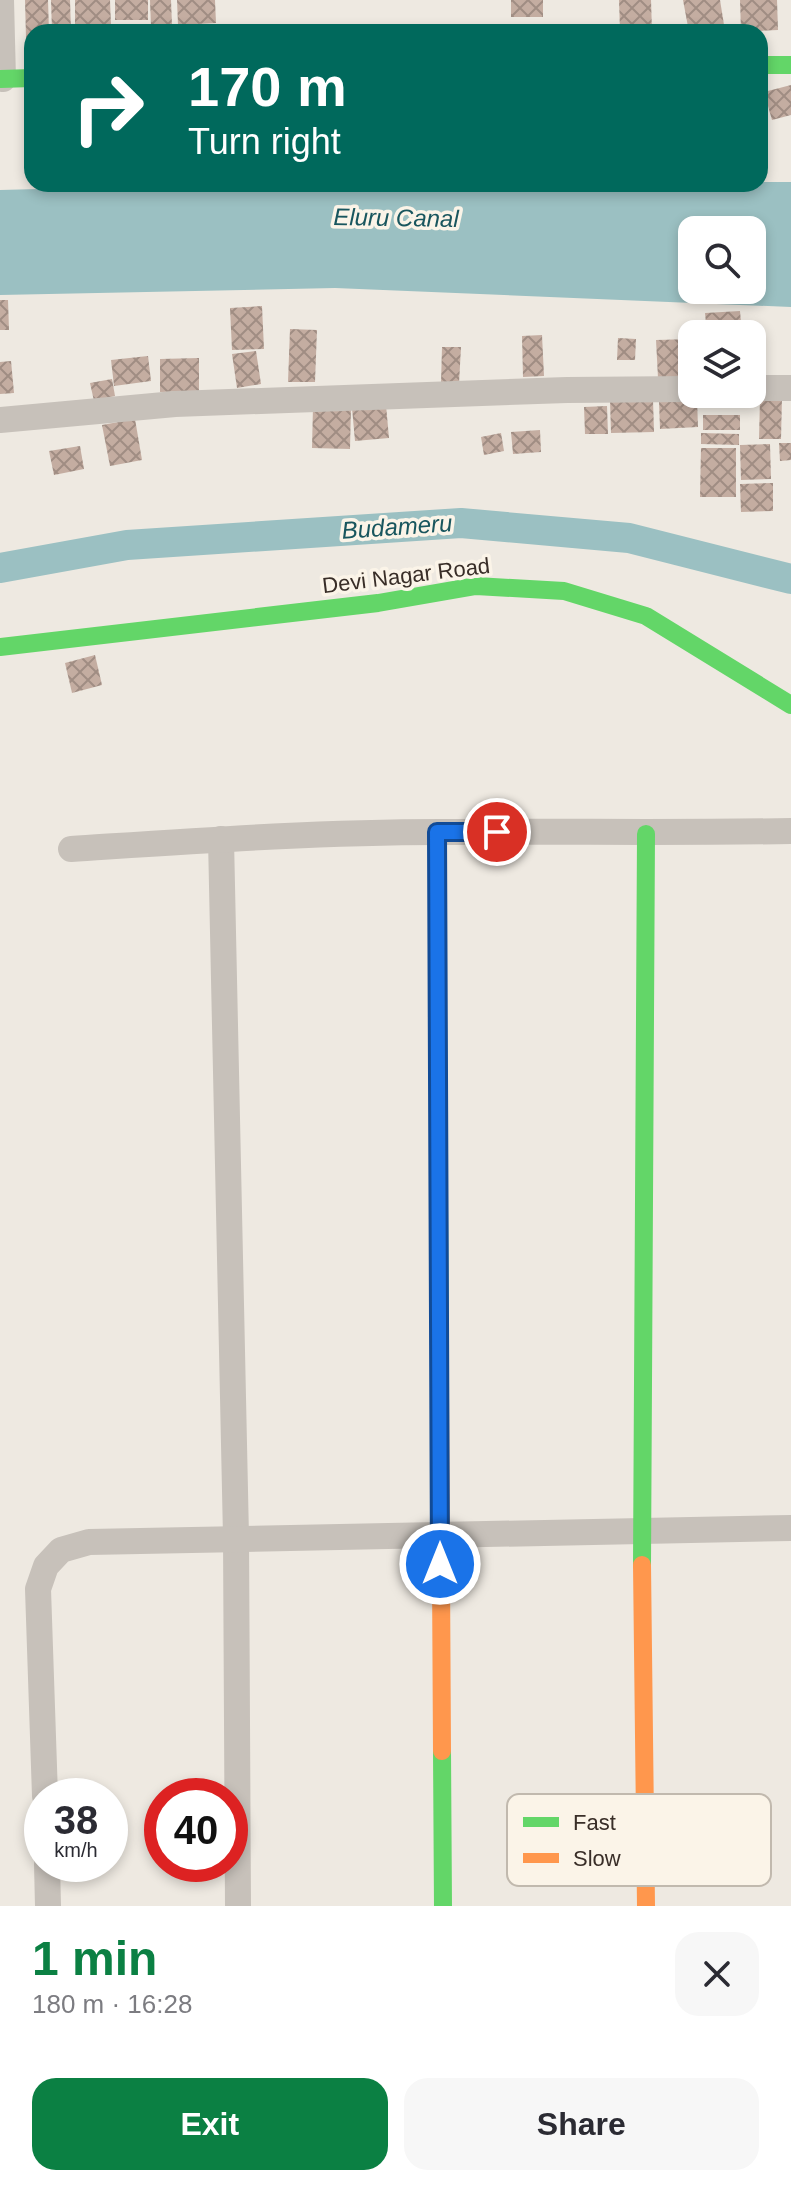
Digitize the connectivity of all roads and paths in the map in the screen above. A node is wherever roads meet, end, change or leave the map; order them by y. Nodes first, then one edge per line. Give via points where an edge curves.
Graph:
1 (1, 0) edge
2 (768, 65) edge
3 (791, 65) edge
4 (24, 78) edge
5 (1, 79) edge
6 (766, 388) edge
7 (791, 388) edge
8 (678, 389) edge
9 (0, 420) edge
10 (0, 647) edge
11 (791, 705) edge
12 (791, 831) edge
13 (437, 832) junction
14 (646, 834) junction
15 (221, 839) junction
16 (71, 849) dead end
17 (791, 1528) edge
18 (642, 1531) junction
19 (440, 1533) junction
20 (236, 1537) junction
21 (44, 1778) edge
22 (645, 1794) edge
23 (47, 1882) edge
24 (646, 1886) edge
25 (48, 1906) edge
26 (238, 1906) edge
27 (443, 1906) edge
28 (646, 1906) edge

1 - 5 street
2 - 3 street
4 - 5 street
6 - 7 street
8 - 9 street via 175,404
10 - 11 street, Devi Nagar Road via 378,603 476,586 564,591 646,616
12 - 14 street
13 - 14 street
13 - 15 street
13 - 19 street
14 - 18 street
15 - 16 street
15 - 20 street
17 - 18 street
18 - 19 street
18 - 22 street
19 - 20 street
19 - 27 street
20 - 21 street via 89,1542 61,1550 46,1566 38,1589
20 - 26 street
23 - 25 street
24 - 28 street

